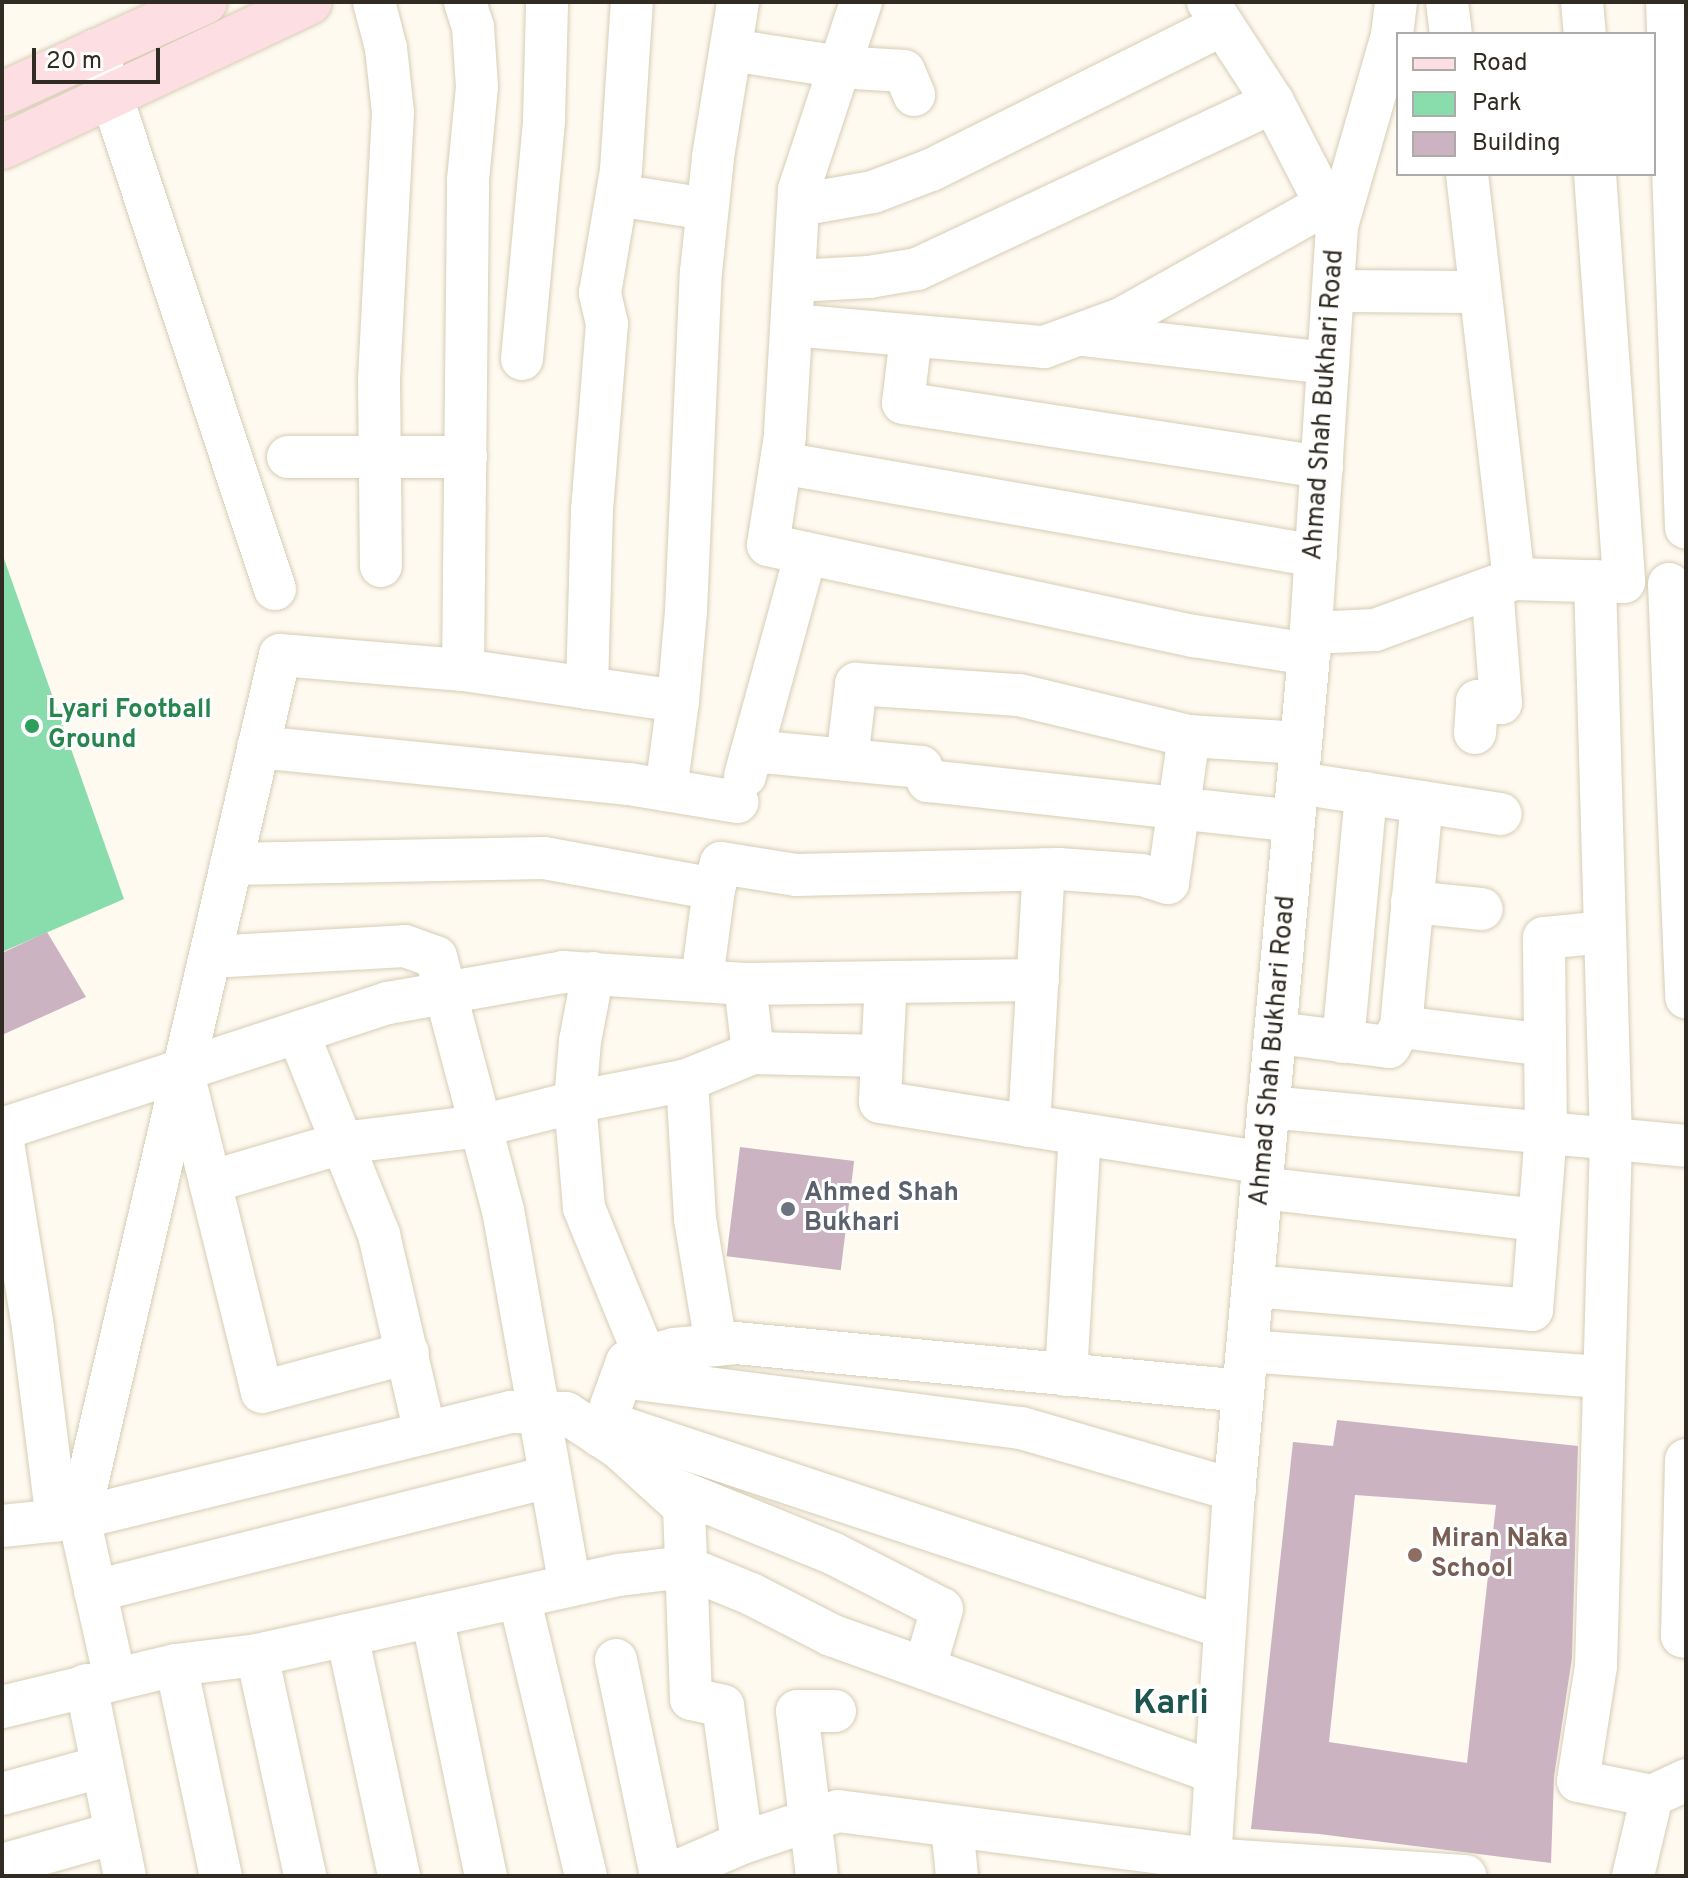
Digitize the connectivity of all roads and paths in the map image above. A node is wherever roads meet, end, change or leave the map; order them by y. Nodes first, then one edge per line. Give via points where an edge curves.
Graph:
1 (310, 2) edge
2 (374, 2) edge
3 (465, 2) edge
4 (547, 2) edge
5 (632, 2) edge
6 (738, 2) edge
7 (861, 2) edge
8 (1396, 2) edge
9 (1447, 2) edge
10 (1582, 2) edge
11 (1667, 2) edge
12 (182, 7) edge
13 (1215, 14) edge
14 (1451, 32) edge
15 (1585, 32) edge
16 (96, 50) junction
17 (731, 50) junction
18 (839, 67) junction
19 (2, 94) edge
20 (111, 95) junction
21 (914, 95) dead end
22 (1273, 102) junction
23 (2, 147) edge
24 (1467, 176) edge
25 (1595, 176) edge
26 (617, 195) junction
27 (799, 205) junction
28 (707, 209) junction
29 (1331, 215) junction
30 (795, 281) junction
31 (1333, 291) junction
32 (1480, 292) junction
33 (792, 325) junction
34 (1076, 335) junction
35 (911, 336) junction
36 (522, 359) dead end
37 (1328, 363) junction
38 (288, 457) dead end
39 (466, 457) junction
40 (380, 458) junction
41 (781, 463) junction
42 (1322, 467) junction
43 (1686, 528) edge
44 (806, 553) junction
45 (1316, 556) junction
46 (381, 566) dead end
47 (1610, 582) junction
48 (1503, 583) junction
49 (1677, 584) edge
50 (275, 589) dead end
51 (1310, 643) junction
52 (463, 670) junction
53 (587, 688) junction
54 (678, 701) junction
55 (1475, 733) dead end
56 (1189, 736) junction
57 (258, 747) junction
58 (1681, 749) edge
59 (752, 751) junction
60 (847, 760) junction
61 (1298, 782) junction
62 (666, 790) junction
63 (1366, 793) junction
64 (738, 802) junction
65 (1422, 802) junction
66 (1177, 809) junction
67 (1501, 814) dead end
68 (231, 864) junction
69 (1044, 869) junction
70 (718, 876) junction
71 (1412, 902) junction
72 (1482, 909) dead end
73 (1605, 932) junction
74 (210, 957) junction
75 (593, 973) junction
76 (702, 979) junction
77 (1038, 980) junction
78 (886, 982) junction
79 (745, 984) junction
80 (449, 995) junction
81 (1686, 998) edge
82 (1401, 1027) junction
83 (298, 1033) junction
84 (1277, 1033) junction
85 (1343, 1042) junction
86 (1545, 1045) junction
87 (753, 1053) junction
88 (882, 1056) junction
89 (183, 1072) junction
90 (687, 1080) junction
91 (575, 1102) junction
92 (1268, 1107) junction
93 (481, 1126) junction
94 (1029, 1126) junction
95 (2, 1129) edge
96 (1080, 1134) junction
97 (1546, 1134) junction
98 (2, 1136) edge
99 (1611, 1140) junction
100 (342, 1143) junction
101 (1686, 1146) edge
102 (1262, 1175) junction
103 (210, 1182) junction
104 (1539, 1220) junction
105 (1253, 1286) junction
106 (1451, 1303) junction
107 (716, 1345) junction
108 (408, 1353) junction
109 (1448, 1365) junction
110 (633, 1367) junction
111 (1245, 1371) junction
112 (1066, 1375) junction
113 (1604, 1377) junction
114 (541, 1413) junction
115 (602, 1429) junction
116 (425, 1433) junction
117 (1686, 1460) edge
118 (549, 1477) junction
119 (656, 1482) junction
120 (1235, 1490) junction
121 (68, 1519) junction
122 (2, 1526) edge
123 (685, 1567) junction
124 (570, 1585) junction
125 (95, 1591) junction
126 (519, 1597) junction
127 (432, 1616) junction
128 (1225, 1628) junction
129 (347, 1635) junction
130 (1686, 1637) edge
131 (257, 1655) junction
132 (616, 1660) dead end
133 (176, 1665) junction
134 (925, 1667) junction
135 (100, 1682) junction
136 (2, 1707) edge
137 (835, 1711) dead end
138 (101, 1767) junction
139 (1216, 1773) junction
140 (1669, 1788) edge
141 (2, 1794) edge
142 (811, 1821) junction
143 (952, 1826) junction
144 (115, 1833) junction
145 (737, 1857) edge
146 (1060, 1858) edge
147 (1132, 1862) edge
148 (2, 1865) edge
149 (1212, 1868) edge
150 (1290, 1870) edge
151 (1366, 1873) edge
152 (1449, 1875) edge
153 (125, 1876) edge
154 (221, 1876) edge
155 (305, 1876) edge
156 (399, 1876) edge
157 (486, 1876) edge
158 (586, 1876) edge
159 (663, 1876) edge
160 (817, 1876) edge
161 (957, 1876) edge
162 (1633, 1876) edge

1 - 20 main road
2 - 40 street via 393,112
3 - 39 street via 473,27 477,87 468,180
4 - 36 street via 544,120
5 - 26 street
6 - 17 street
7 - 18 street
8 - 29 street, Ahmad Shah Bukhari Road via 1392,35
9 - 14 street
10 - 15 street
11 - 43 street
12 - 16 main road
13 - 22 street
13 - 27 street via 931,170 873,192
16 - 19 main road
16 - 20 street
17 - 18 street
17 - 28 street
18 - 21 street via 904,71
18 - 27 street via 799,190
20 - 23 main road
20 - 50 street
22 - 29 street
22 - 30 street via 917,269
24 - 32 street
25 - 47 street
26 - 28 street
26 - 53 street via 600,293 607,324 592,510
27 - 30 street
28 - 54 street
29 - 31 street, Ahmad Shah Bukhari Road
29 - 34 street via 1121,319
30 - 33 street
31 - 32 street
31 - 37 street, Ahmad Shah Bukhari Road
32 - 48 street
33 - 35 street
33 - 41 street
34 - 35 street via 1044,347
34 - 37 street
35 - 42 street via 903,403
37 - 42 street, Ahmad Shah Bukhari Road
38 - 40 street
39 - 40 street
39 - 52 street
40 - 46 street
41 - 44 street via 768,545
41 - 45 street
42 - 45 street, Ahmad Shah Bukhari Road
44 - 51 street via 1194,636
44 - 59 street
45 - 51 street, Ahmad Shah Bukhari Road
47 - 48 street
47 - 49 street
47 - 73 street
48 - 51 street via 1375,630
48 - 55 street via 1501,703 1477,701
49 - 58 street
51 - 61 street, Ahmad Shah Bukhari Road
52 - 53 street
52 - 57 street via 280,655
53 - 54 street
54 - 62 street
56 - 60 street via 1019,695 856,684
56 - 61 street
56 - 66 street
57 - 62 street
57 - 68 street
58 - 81 street
59 - 60 street
59 - 64 street
60 - 66 street via 921,767 928,781
61 - 63 street
61 - 66 street
61 - 84 street, Ahmad Shah Bukhari Road
62 - 64 street
63 - 65 street
63 - 85 street
64 - 70 street
65 - 67 street
65 - 71 street
66 - 69 street via 1168,883 1142,875
68 - 70 street via 544,858
68 - 74 street
69 - 70 street
69 - 77 street
70 - 76 street
71 - 72 street
71 - 82 street
73 - 86 street via 1544,938
73 - 99 street
74 - 80 street via 405,946 436,957
74 - 89 street
75 - 76 street
75 - 80 street via 563,972
75 - 91 street
76 - 79 street
77 - 78 street
77 - 94 street
78 - 79 street
78 - 88 street
79 - 87 street
80 - 83 street via 388,1003
80 - 93 street
82 - 85 street via 1389,1047
82 - 86 street
83 - 89 street
83 - 100 street
84 - 85 street
84 - 92 street, Ahmad Shah Bukhari Road
86 - 97 street
87 - 88 street
87 - 90 street
88 - 94 street via 880,1102
89 - 95 street
89 - 103 street
89 - 121 street
90 - 91 street
90 - 107 street via 695,1219
91 - 93 street
91 - 110 street via 584,1208
92 - 97 street
92 - 102 street, Ahmad Shah Bukhari Road
93 - 100 street
93 - 114 street via 503,1210
94 - 96 street
96 - 102 street
96 - 112 street
97 - 99 street
97 - 104 street
98 - 121 street
99 - 101 street
99 - 113 street
100 - 103 street
100 - 108 street via 379,1235
102 - 104 street
102 - 105 street, Ahmad Shah Bukhari Road
103 - 108 street via 262,1392
104 - 106 street via 1532,1310
105 - 106 street
105 - 111 street, Ahmad Shah Bukhari Road
106 - 109 street
107 - 110 street via 674,1349
107 - 112 street
108 - 116 street
109 - 111 street
109 - 113 street
110 - 115 street
110 - 120 street via 1021,1428
111 - 112 street
111 - 120 street, Ahmad Shah Bukhari Road
113 - 140 street via 1596,1666 1578,1781
114 - 115 street via 566,1413
114 - 116 street via 511,1412
114 - 118 street
115 - 119 street
115 - 128 street
116 - 121 street
117 - 130 street
118 - 124 street
118 - 125 street
119 - 123 street via 684,1507
119 - 134 street via 832,1553 942,1609
120 - 128 street, Ahmad Shah Bukhari Road
121 - 122 street
121 - 125 street
123 - 124 street
123 - 134 street via 831,1635
123 - 145 street via 691,1699 723,1706
124 - 126 street
125 - 135 street
126 - 127 street
126 - 158 street
127 - 129 street
127 - 157 street
128 - 139 street, Ahmad Shah Bukhari Road
129 - 131 street
129 - 156 street
131 - 133 street
131 - 155 street
132 - 159 street
133 - 135 street
133 - 154 street
134 - 139 street
135 - 136 street
135 - 138 street
137 - 142 street via 797,1711
138 - 141 street
138 - 144 street
139 - 149 street, Ahmad Shah Bukhari Road
140 - 162 street
142 - 143 street via 838,1811
142 - 145 street
142 - 160 street
143 - 146 street
143 - 161 street
144 - 148 street
144 - 153 street
145 - 159 street
146 - 147 street
147 - 149 street
149 - 150 street
150 - 151 street
151 - 152 street

